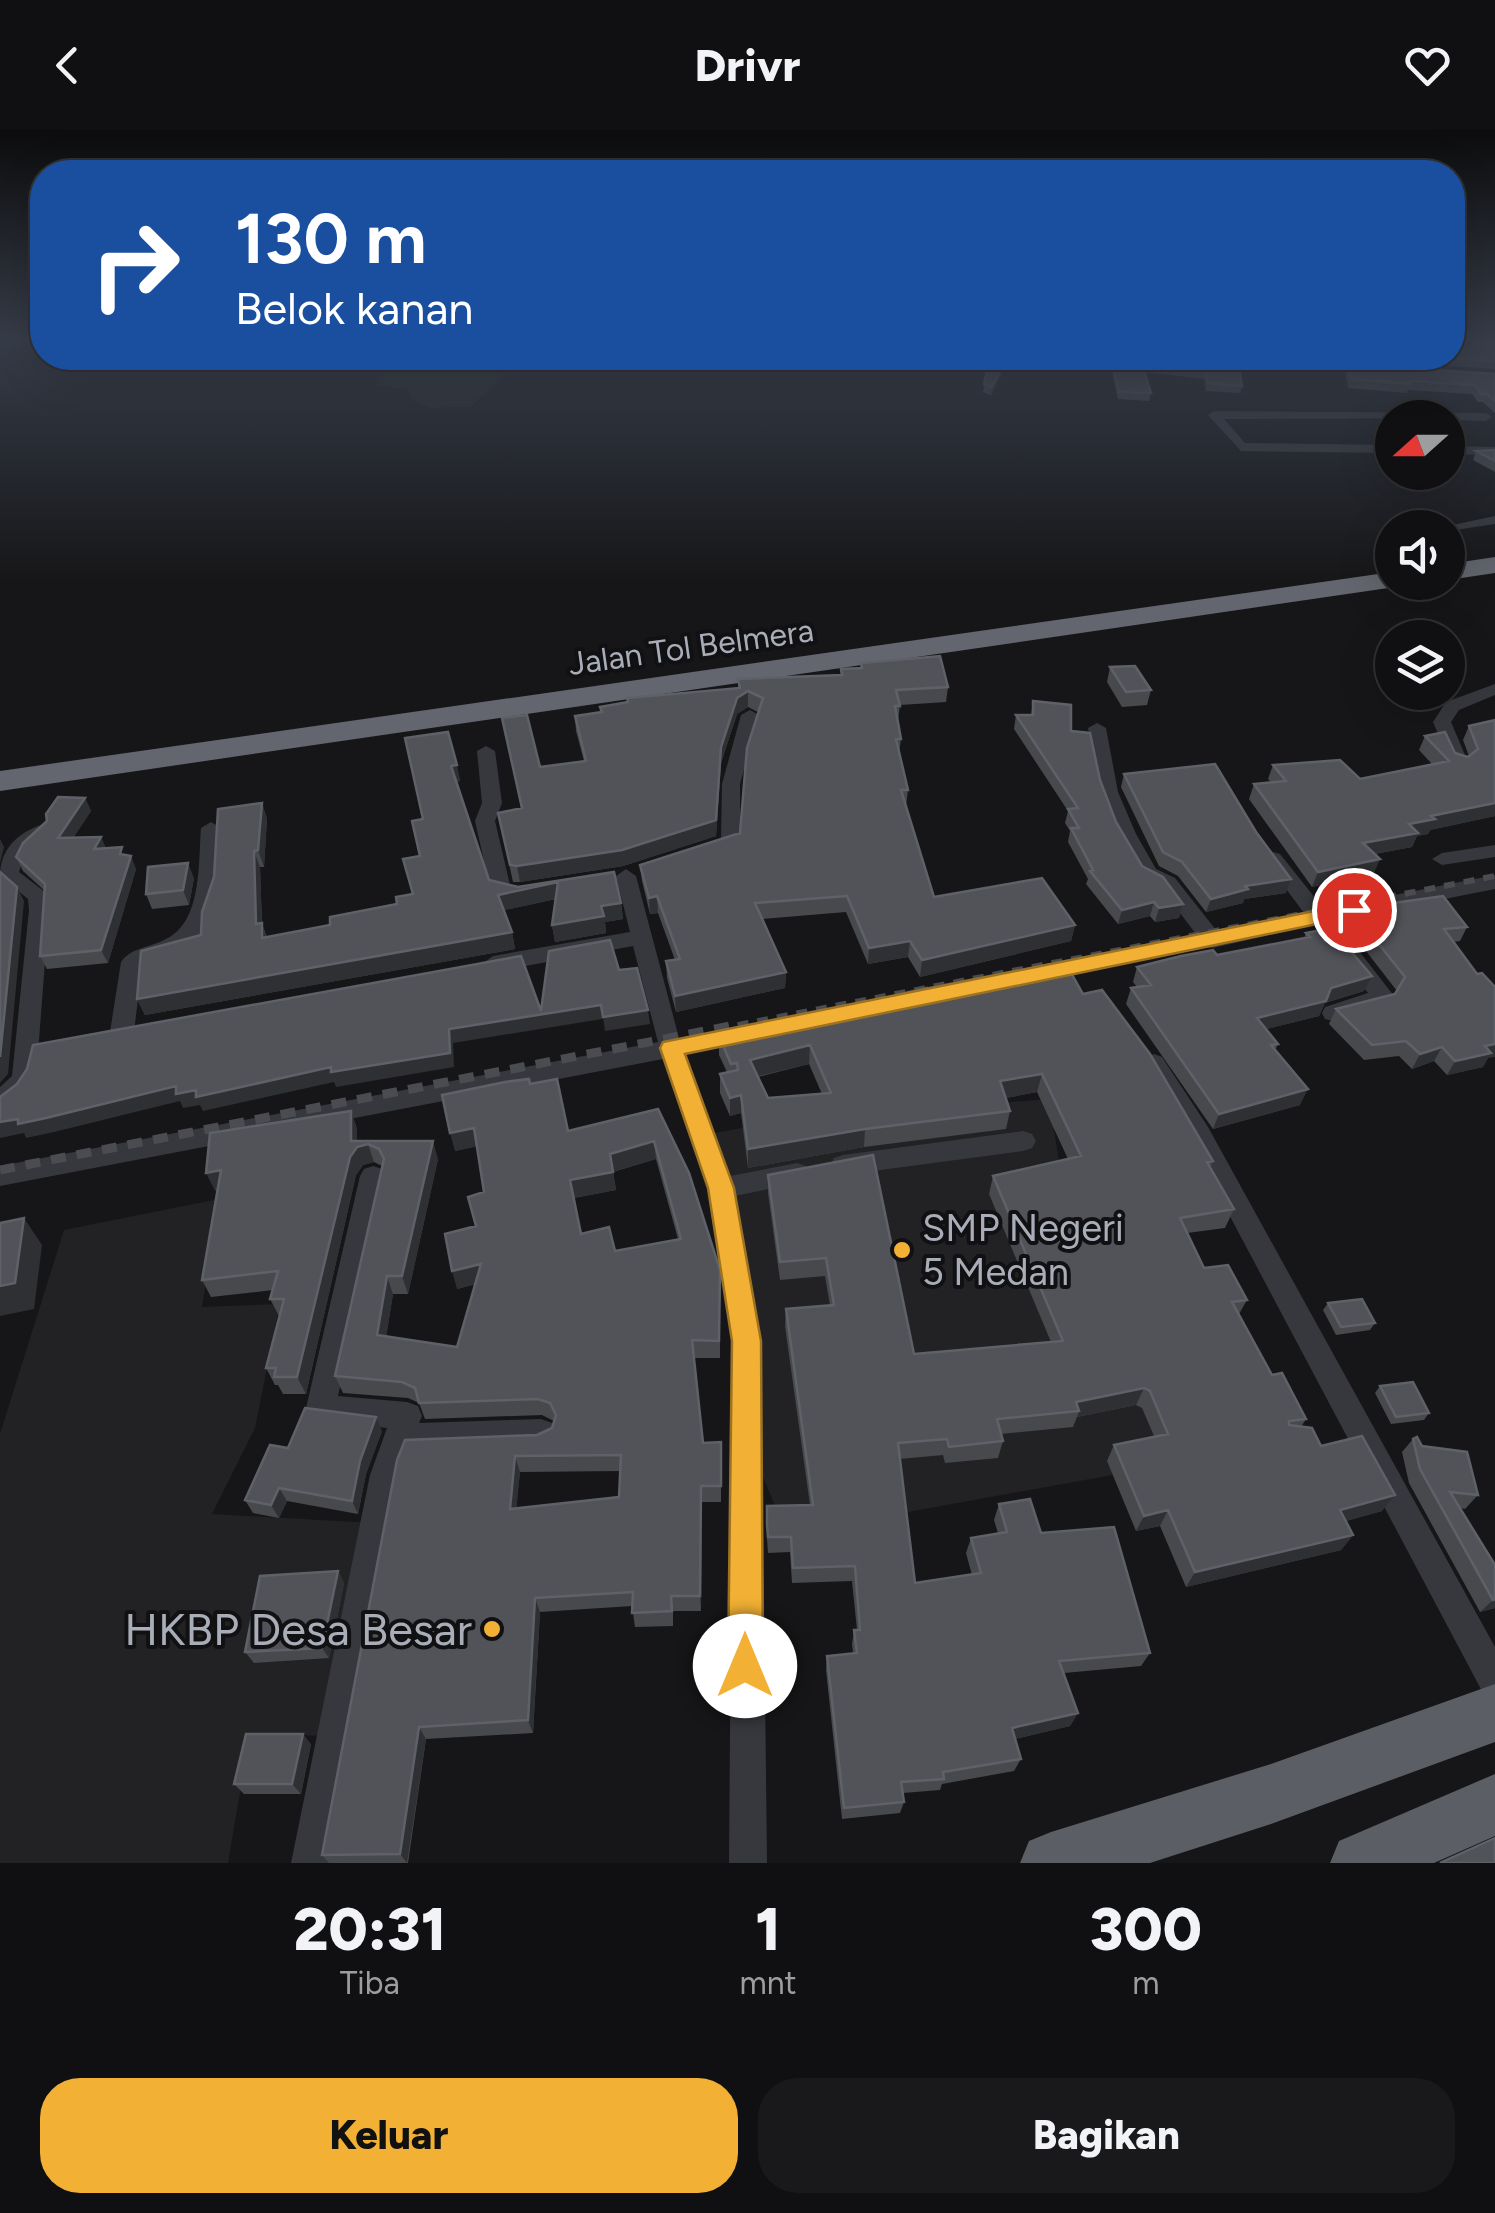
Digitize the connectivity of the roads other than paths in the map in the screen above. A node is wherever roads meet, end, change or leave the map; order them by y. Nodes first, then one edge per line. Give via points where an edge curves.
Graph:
1 (1220, 422) edge
2 (1375, 449) edge
3 (1465, 451) edge
4 (1495, 452) edge
5 (1495, 520) edge
6 (1465, 524) edge
7 (1495, 547) edge
8 (1465, 551) edge
9 (1375, 564) edge
10 (1495, 565) edge
11 (1465, 569) edge
12 (1375, 582) edge
13 (1495, 689) edge
14 (750, 716) dead end
15 (1097, 728) dead end
16 (486, 750) dead end
17 (0, 760) edge
18 (1459, 762) edge
19 (0, 781) edge
20 (211, 828) dead end
21 (40, 831) edge
22 (1254, 834) edge
23 (1495, 850) edge
24 (691, 857) edge
25 (1442, 859) dead end
26 (625, 876) dead end
27 (1495, 882) edge
28 (538, 890) edge
29 (1318, 918) junction
30 (643, 937) junction
31 (1213, 941) junction
32 (1082, 967) junction
33 (470, 969) edge
34 (1103, 995) edge
35 (870, 1007) edge
36 (1333, 1012) edge
37 (763, 1031) edge
38 (123, 1032) edge
39 (1134, 1037) edge
40 (54, 1045) edge
41 (672, 1048) junction
42 (28, 1049) junction
43 (0, 1102) edge
44 (1023, 1140) dead end
45 (0, 1176) edge
46 (374, 1176) dead end
47 (721, 1188) junction
48 (541, 1433) edge
49 (400, 1438) junction
50 (1495, 1681) edge
51 (1495, 1713) edge
52 (1495, 1805) edge
53 (310, 1863) edge
54 (748, 1863) edge
55 (1051, 1863) edge
56 (1361, 1863) edge

1 - 2 street via 1240,447
3 - 4 street
5 - 6 street
7 - 8 highway
9 - 17 highway, Jalan Tol Belmera
10 - 11 highway
12 - 19 highway, Jalan Tol Belmera
13 - 18 street via 1452,706 1442,722
14 - 24 street via 734,763 730,843
15 - 31 street via 1109,792 1148,873 1168,883
16 - 28 street via 492,804 484,821 500,888
20 - 38 street via 193,933 132,962
21 - 42 street via 8,860 9,874 38,898
22 - 29 street
23 - 25 street
26 - 30 street
27 - 29 street
29 - 31 street
29 - 36 street via 1383,992
30 - 33 street
30 - 41 street
31 - 32 street
32 - 34 street
32 - 35 street
37 - 41 street
39 - 50 street via 1199,1134
40 - 42 street
41 - 45 street
41 - 47 street
42 - 43 street via 24,1079
44 - 47 street
46 - 49 street via 321,1408 408,1416
47 - 54 street via 747,1341
48 - 49 street
49 - 53 street via 386,1475
51 - 55 highway
52 - 56 highway

